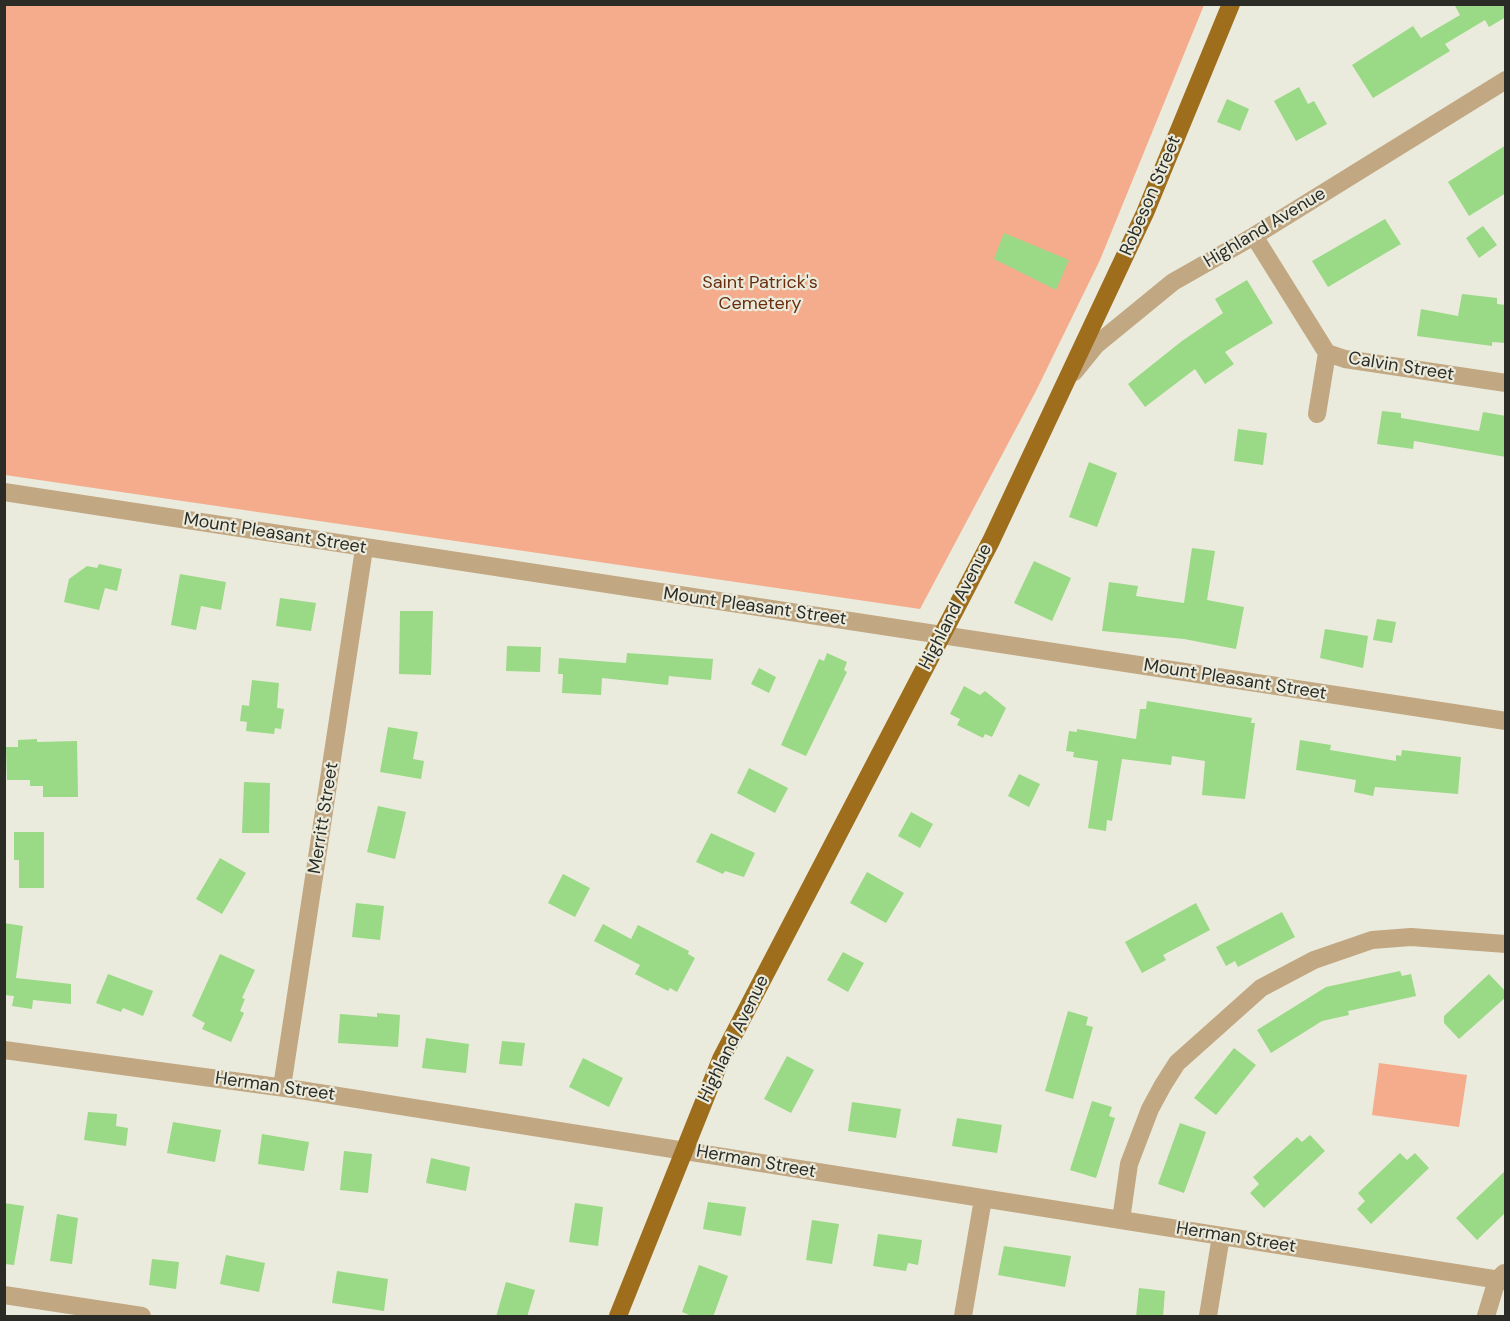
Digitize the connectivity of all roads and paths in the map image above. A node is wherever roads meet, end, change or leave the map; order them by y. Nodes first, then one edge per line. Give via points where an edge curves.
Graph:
1 (1231, 4) edge
2 (1506, 80) edge
3 (1254, 236) junction
4 (1327, 353) junction
5 (1506, 383) edge
6 (1064, 385) junction
7 (1317, 414) dead end
8 (4, 492) edge
9 (364, 549) junction
10 (941, 637) junction
11 (1506, 721) edge
12 (1506, 944) edge
13 (4, 1050) edge
14 (282, 1087) junction
15 (684, 1149) junction
16 (983, 1199) junction
17 (1121, 1220) junction
18 (1221, 1236) junction
19 (1503, 1278) edge
20 (4, 1295) edge
21 (142, 1317) edge
22 (618, 1317) edge
23 (963, 1317) edge
24 (1208, 1317) edge
25 (1486, 1317) edge

1 - 6 main road, Robeson Street via 1145,213
2 - 3 street, Highland Avenue
3 - 4 street, Calvin Street
3 - 6 street, Highland Avenue via 1173,282 1143,305 1096,345
4 - 5 street, Calvin Street
4 - 7 street
6 - 10 main road, Highland Avenue
8 - 9 street, Mount Pleasant Street
9 - 10 street, Mount Pleasant Street
9 - 14 street, Merritt Street
10 - 11 street, Mount Pleasant Street
10 - 15 main road, Highland Avenue via 721,1059
12 - 17 street via 1411,937 1372,940 1314,960 1261,988 1177,1063 1163,1085 1129,1164
13 - 14 street, Herman Street
14 - 15 street, Herman Street
15 - 16 street, Herman Street
15 - 22 main road, Highland Avenue
16 - 17 street, Herman Street
16 - 23 street
17 - 18 street, Herman Street
18 - 19 street, Herman Street
18 - 24 street
19 - 25 street
20 - 21 street

